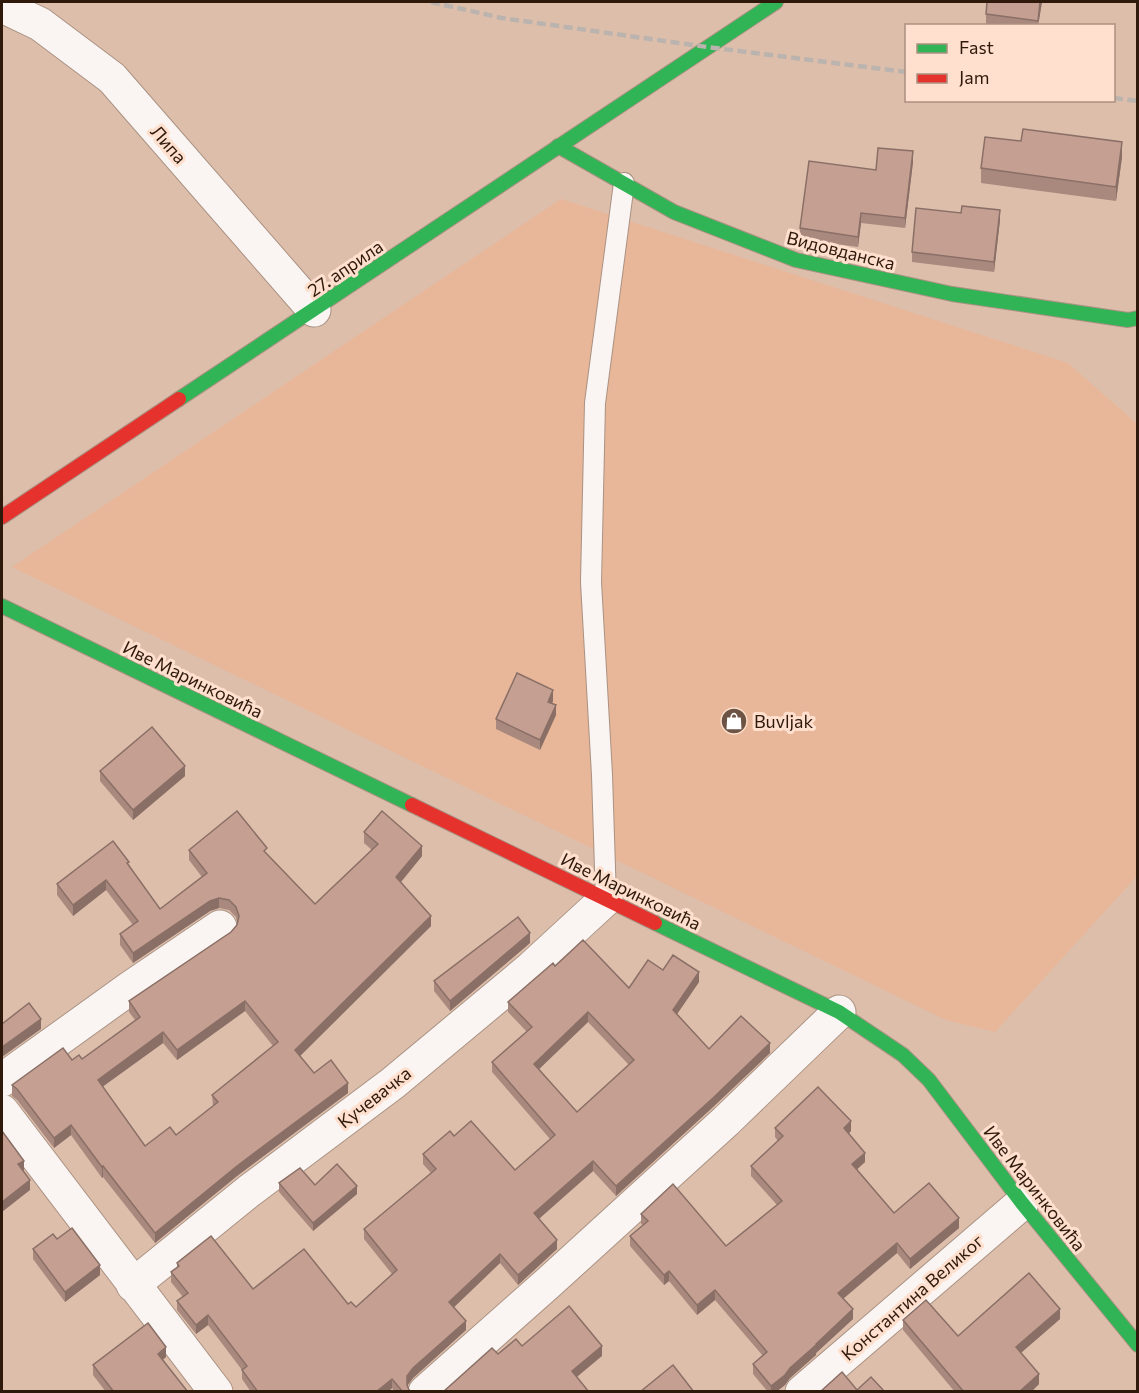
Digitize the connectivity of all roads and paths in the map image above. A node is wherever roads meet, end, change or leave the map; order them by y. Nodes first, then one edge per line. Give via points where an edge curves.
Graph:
1 (776, 2) edge
2 (2, 6) edge
3 (558, 146) junction
4 (624, 183) junction
5 (314, 310) junction
6 (1137, 318) edge
7 (2, 517) edge
8 (2, 606) edge
9 (606, 899) junction
10 (220, 927) dead end
11 (839, 1012) junction
12 (2, 1080) edge
13 (2, 1111) edge
14 (1022, 1203) junction
15 (133, 1285) junction
16 (1137, 1344) edge
17 (216, 1392) edge
18 (425, 1392) edge
19 (802, 1392) edge

1 - 3 street, 27. априла
2 - 5 street, Липа via 40,24 112,78
3 - 4 street, Видовданска
3 - 5 street, 27. априла
4 - 6 street, Видовданска via 674,212 796,261 952,294 1128,320
4 - 9 lane via 595,403 591,582
5 - 7 street, 27. априла
8 - 9 street, Иве Маринковића
9 - 11 street, Иве Маринковића
9 - 15 street, Кучевачка via 530,969 393,1083 249,1191
10 - 12 street
11 - 14 street, Иве Маринковића via 903,1055 929,1080
11 - 18 street via 726,1121
13 - 15 street
14 - 16 street, Иве Маринковића
14 - 19 street, Константина Великог
15 - 17 street

